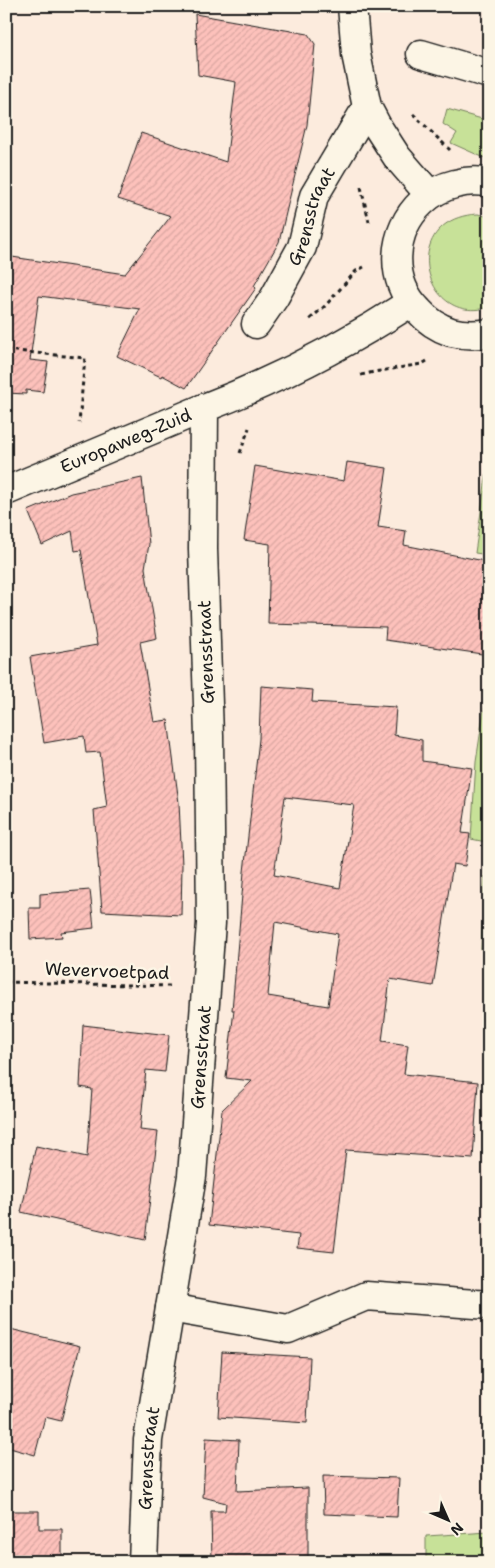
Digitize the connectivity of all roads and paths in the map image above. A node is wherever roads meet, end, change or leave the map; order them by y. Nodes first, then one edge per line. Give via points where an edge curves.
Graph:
1 (352, 6) edge
2 (421, 54) dead end
3 (489, 74) edge
4 (367, 107) junction
5 (407, 107) dead end
6 (360, 182) dead end
7 (486, 182) edge
8 (430, 194) junction
9 (397, 250) junction
10 (410, 303) junction
11 (256, 324) dead end
12 (303, 325) dead end
13 (481, 334) edge
14 (6, 350) edge
15 (358, 376) dead end
16 (204, 408) junction
17 (250, 426) dead end
18 (240, 455) dead end
19 (76, 462) junction
20 (6, 491) edge
21 (6, 982) edge
22 (207, 990) junction
23 (489, 1305) edge
24 (170, 1308) junction
25 (143, 1562) edge

1 - 4 main road via 356,54
2 - 3 main road
4 - 8 main road via 397,157
4 - 11 main road, Grensstraat via 314,196 302,247
5 - 7 path
6 - 9 path, Grensstraat via 368,221
7 - 8 main road via 464,182
8 - 9 main road via 406,222
9 - 10 main road via 397,269
9 - 12 path via 356,271
10 - 13 main road via 428,320 450,331
10 - 16 main road, Europaweg-Zuid via 320,357
13 - 15 path via 422,364
14 - 19 path via 85,358
16 - 19 main road, Europaweg-Zuid
16 - 22 main road, Grensstraat via 203,549 211,923
17 - 18 path
19 - 20 main road, Europaweg-Zuid
21 - 22 path, Wevervoetpad via 170,986
22 - 24 main road, Grensstraat via 192,1176
23 - 24 main road via 366,1296 288,1329
24 - 25 main road, Grensstraat via 148,1440

